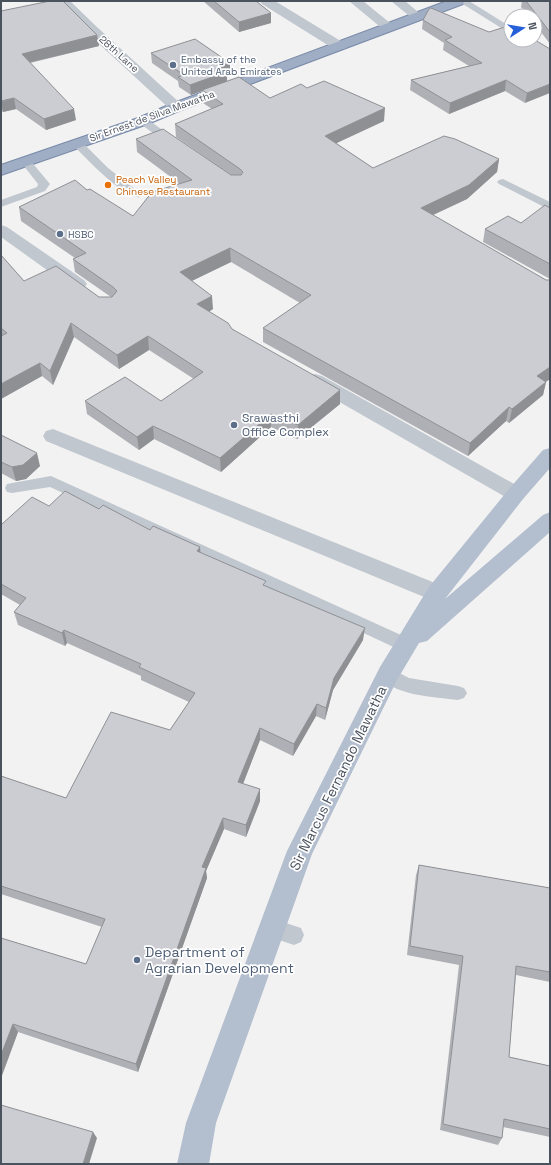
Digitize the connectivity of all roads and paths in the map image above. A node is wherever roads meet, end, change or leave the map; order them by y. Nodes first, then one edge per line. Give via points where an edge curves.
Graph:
1 (63, 1) edge
2 (266, 1) edge
3 (355, 1) edge
4 (397, 1) edge
5 (459, 1) edge
6 (463, 1) edge
7 (417, 16) junction
8 (503, 26) edge
9 (389, 27) junction
10 (339, 46) junction
11 (176, 106) junction
12 (142, 121) junction
13 (77, 143) junction
14 (186, 151) edge
15 (25, 161) junction
16 (1, 170) edge
17 (502, 182) dead end
18 (136, 195) dead end
19 (1, 204) edge
20 (550, 207) edge
21 (1, 230) edge
22 (89, 292) edge
23 (301, 372) edge
24 (53, 436) dead end
25 (550, 454) edge
26 (12, 488) dead end
27 (516, 494) junction
28 (550, 520) edge
29 (437, 593) junction
30 (406, 645) junction
31 (388, 674) junction
32 (458, 693) dead end
33 (193, 1164) edge

1 - 11 street, 28th Lane
2 - 10 street
3 - 9 street
4 - 7 street
5 - 7 highway, Sir Ernest de Silva Mawatha
6 - 8 lane
7 - 9 highway, Sir Ernest de Silva Mawatha
9 - 10 highway, Sir Ernest de Silva Mawatha
10 - 11 highway, Sir Ernest de Silva Mawatha
11 - 12 highway, Sir Ernest de Silva Mawatha
12 - 13 highway, Sir Ernest de Silva Mawatha
12 - 14 lane
13 - 15 highway, Sir Ernest de Silva Mawatha
13 - 18 lane via 104,170
15 - 16 highway, Sir Ernest de Silva Mawatha
15 - 19 lane via 44,184 41,189
17 - 20 lane
21 - 22 street
23 - 27 street
24 - 29 street
25 - 27 main road, Sir Marcus Fernando Mawatha
26 - 30 lane via 51,481
27 - 29 main road, Sir Marcus Fernando Mawatha
28 - 30 main road, Sir Marcus Fernando Mawatha
29 - 30 main road, Sir Marcus Fernando Mawatha
30 - 31 main road, Sir Marcus Fernando Mawatha
31 - 32 lane via 406,685
31 - 33 main road, Sir Marcus Fernando Mawatha via 300,850 282,931 201,1123

